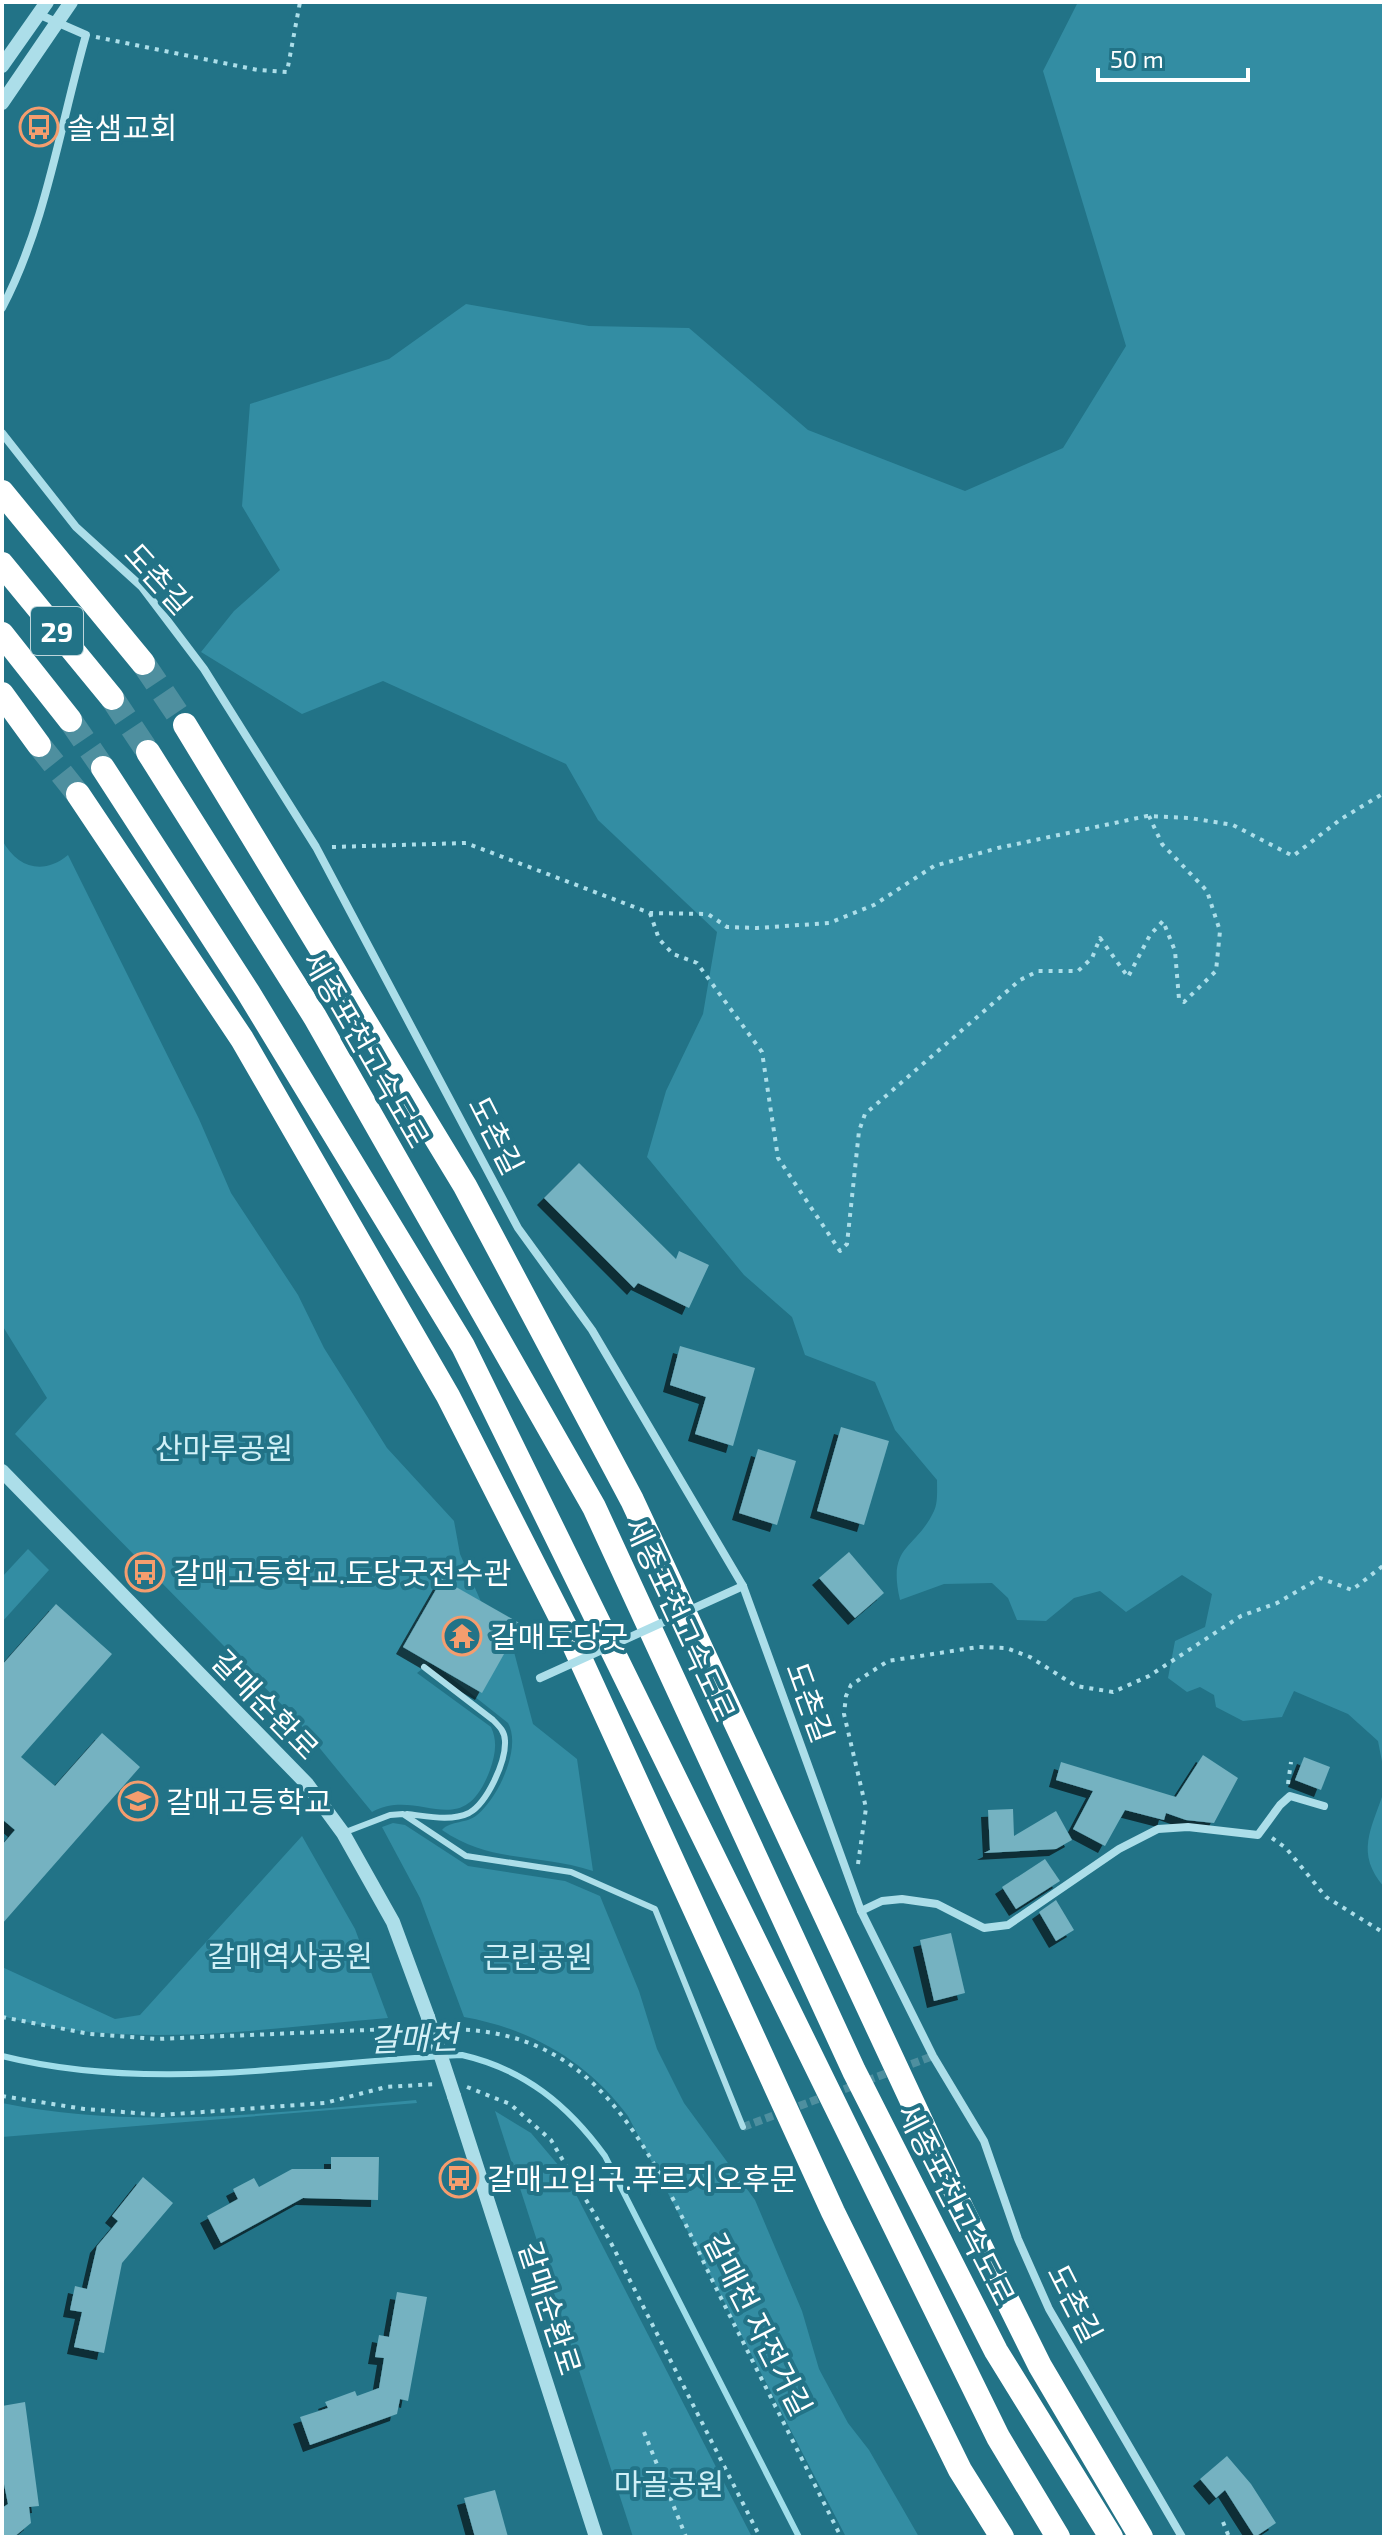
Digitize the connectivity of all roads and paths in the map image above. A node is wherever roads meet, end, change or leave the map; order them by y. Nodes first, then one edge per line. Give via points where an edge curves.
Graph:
1 (71, 2) edge
2 (300, 2) edge
3 (42, 8) edge
4 (57, 23) junction
5 (86, 35) junction
6 (2, 66) edge
7 (2, 103) edge
8 (2, 308) edge
9 (2, 433) edge
10 (2, 492) edge
11 (2, 564) edge
12 (2, 634) edge
13 (143, 663) tunnel mouth
14 (2, 694) edge
15 (112, 698) tunnel mouth
16 (70, 720) tunnel mouth
17 (185, 725) tunnel mouth
18 (39, 745) tunnel mouth
19 (148, 752) tunnel mouth
20 (103, 768) tunnel mouth
21 (1384, 793) edge
22 (78, 794) tunnel mouth
23 (1149, 816) junction
24 (318, 851) junction
25 (650, 913) junction
26 (2, 1471) edge
27 (1384, 1565) edge
28 (743, 1586) junction
29 (424, 1667) dead end
30 (540, 1678) dead end
31 (1324, 1806) dead end
32 (403, 1814) junction
33 (343, 1833) junction
34 (1258, 1835) junction
35 (853, 1890) junction
36 (861, 1911) junction
37 (1384, 1933) edge
38 (2, 2017) edge
39 (427, 2023) junction
40 (440, 2029) dead end
41 (443, 2083) dead end
42 (455, 2089) junction
43 (2, 2096) edge
44 (743, 2127) dead end
45 (644, 2432) dead end
46 (1223, 2522) dead end
47 (596, 2537) edge
48 (686, 2537) edge
49 (760, 2537) edge
50 (841, 2537) edge
51 (1002, 2537) edge
52 (1058, 2537) edge
53 (1111, 2537) edge
54 (1141, 2537) edge
55 (1182, 2537) edge
56 (1229, 2537) edge

1 - 4 street
2 - 5 path via 287,72
3 - 4 street
3 - 6 street
4 - 5 street
4 - 7 street
5 - 8 street via 43,198 18,277
9 - 24 street, 도촌길 via 76,527 142,587 204,669
10 - 13 highway
11 - 15 highway, 29
12 - 16 highway, 29
14 - 18 highway
17 - 54 highway via 465,1186 632,1500 963,2211 1040,2366
19 - 53 highway, 세종포천고속도로 via 315,1017 594,1507 861,2085 996,2351
20 - 52 highway via 248,992 463,1346 998,2437
21 - 23 path via 1293,856 1233,825
22 - 51 highway via 242,1039 448,1396 569,1634 833,2212 960,2470
23 - 25 path via 934,866 874,905 829,923 727,927 708,914
23 - 25 path via 1162,844 1207,891 1220,931 1216,971 1184,1002 1179,999 1175,951 1163,921 1128,977 1100,938 1092,958 1078,971 1038,971 1020,980 865,1114 847,1244 840,1251 778,1158 762,1052 697,963 673,954 659,939
24 - 25 path via 337,845 466,843
24 - 28 street, 도촌길 via 518,1228 592,1330
26 - 33 street, 갈매순환로 via 267,1740
27 - 35 path via 1352,1590 1320,1578 1241,1616 1149,1676 1113,1692 1076,1686 1006,1648 978,1647 888,1661 851,1685 844,1714 866,1808
28 - 30 street, bridge
28 - 35 street, 도촌길
29 - 32 lane via 493,1720 505,1742 493,1779 471,1812 456,1817
31 - 34 street via 1290,1796
32 - 33 lane
32 - 44 lane via 466,1856 571,1872 655,1909
33 - 39 street, 갈매순환로 via 393,1922
34 - 36 street via 1158,1829 1119,1849 1008,1925 984,1928 937,1904 902,1899
34 - 37 path via 1274,1838 1326,1897
35 - 36 street, 도촌길
36 - 55 street, 도촌길 via 933,2056 984,2141 1049,2309
38 - 39 path via 90,2034 156,2039
39 - 42 street, 갈매순환로, bridge
40 - 50 path, 갈매천 자전거길 via 485,2029 533,2044 573,2066 616,2108 661,2177
41 - 43 path via 386,2087 325,2103 162,2115
42 - 47 street, 갈매순환로
42 - 49 path via 510,2104 551,2140 609,2239
45 - 48 path
46 - 56 path

